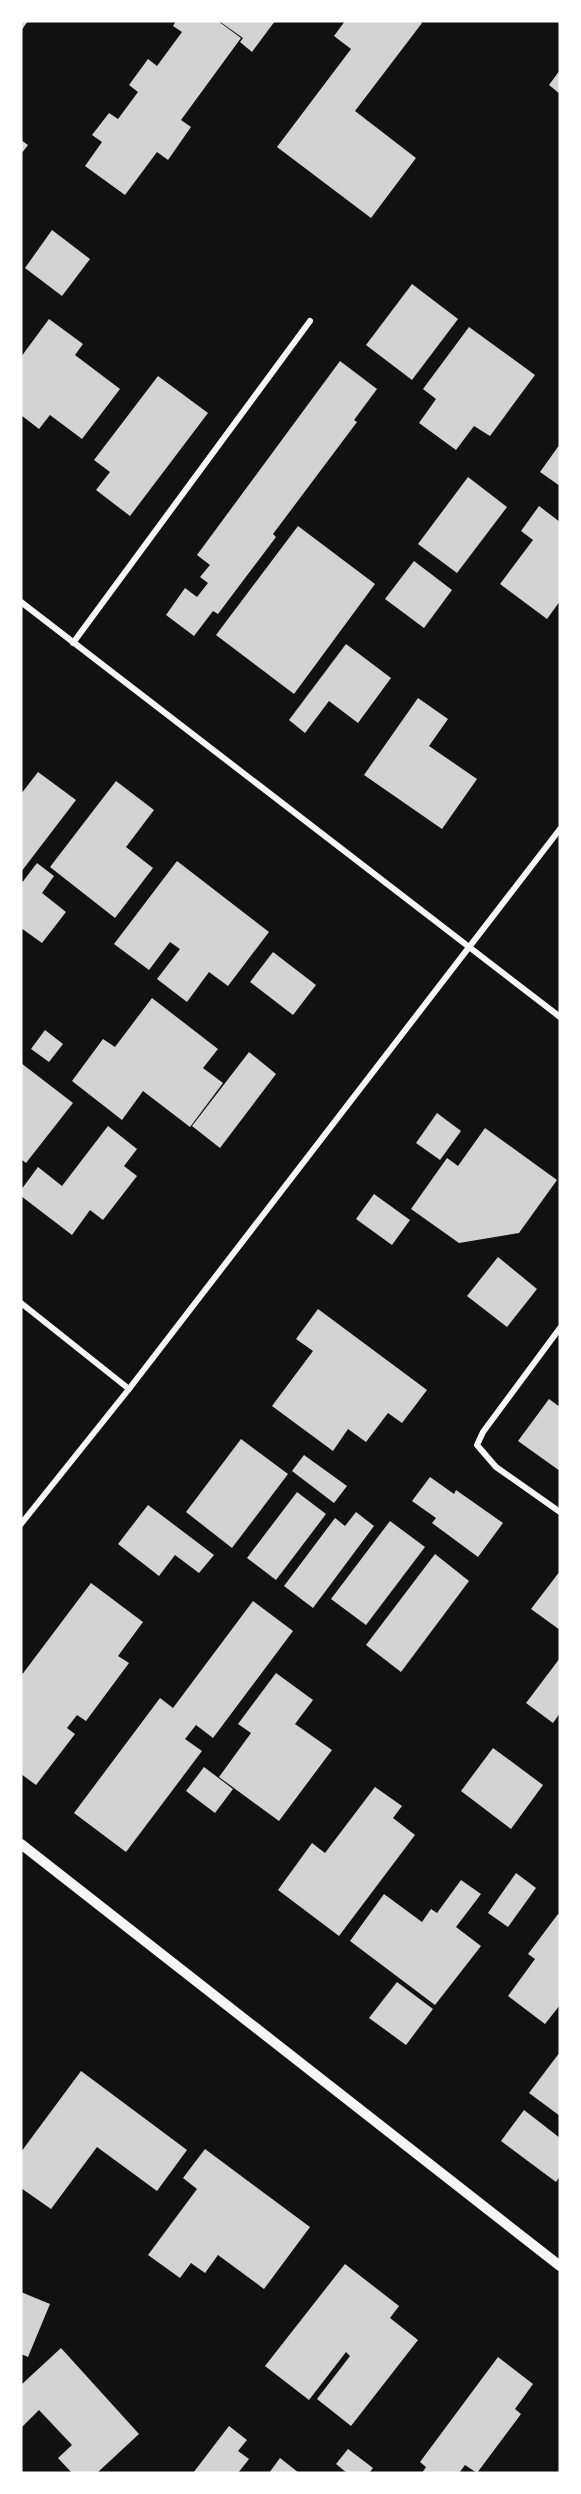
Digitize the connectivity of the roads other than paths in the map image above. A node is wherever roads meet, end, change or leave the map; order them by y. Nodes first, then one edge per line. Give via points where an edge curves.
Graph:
1 (310, 321) dead end
2 (21, 602) edge
3 (73, 643) junction
4 (560, 829) edge
5 (468, 949) junction
6 (560, 1017) edge
7 (21, 1304) edge
8 (560, 1328) edge
9 (129, 1389) junction
10 (560, 1512) edge
11 (21, 1524) edge
12 (21, 1844) edge
13 (560, 2266) edge

1 - 3 street
2 - 3 street
3 - 5 street
4 - 5 street
5 - 6 street
5 - 9 street
7 - 9 street
8 - 10 street via 477,1445 496,1467
9 - 11 street
12 - 13 street

